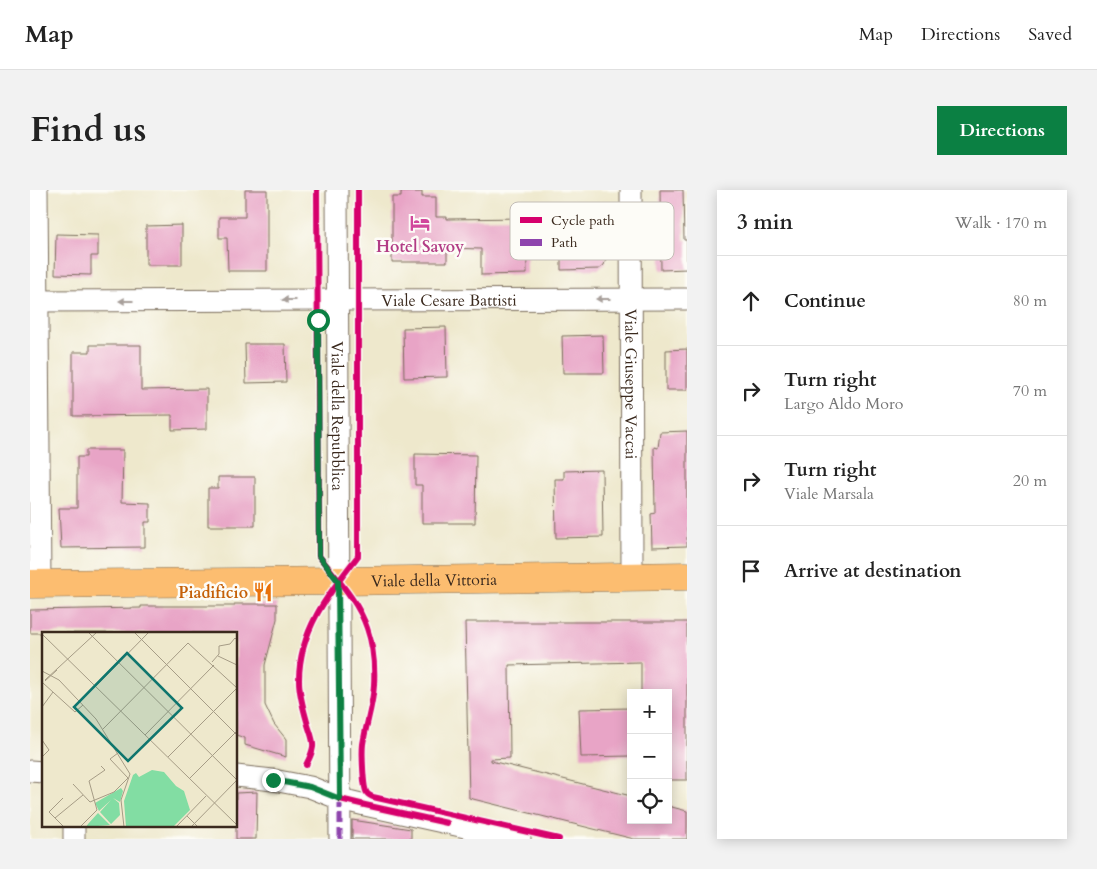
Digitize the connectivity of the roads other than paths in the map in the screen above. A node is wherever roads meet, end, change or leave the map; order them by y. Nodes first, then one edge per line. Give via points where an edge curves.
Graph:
1 (37, 190) edge
2 (337, 190) edge
3 (631, 260) edge
4 (631, 299) junction
5 (687, 299) edge
6 (337, 300) junction
7 (34, 301) edge
8 (687, 576) edge
9 (632, 577) junction
10 (338, 581) junction
11 (35, 584) edge
12 (238, 776) edge
13 (340, 799) junction
14 (74, 826) edge
15 (74, 839) edge
16 (340, 839) edge
17 (520, 839) edge

1 - 7 street
2 - 6 street, Viale della Repubblica
3 - 4 street, Viale Giuseppe Vaccai
4 - 5 street, Viale Cesare Battisti
4 -> 6 street, Viale Cesare Battisti
4 - 9 street, Viale Giuseppe Vaccai
6 -> 7 street, Viale Cesare Battisti
6 - 10 street, Viale della Repubblica
7 - 11 street
8 - 9 main road, Viale della Vittoria
9 - 10 main road, Viale della Vittoria
10 - 11 main road, Viale della Vittoria
10 - 13 street, Viale della Repubblica
12 - 13 street via 310,787
13 - 16 street, Viale della Repubblica
13 - 17 street
14 - 15 street

